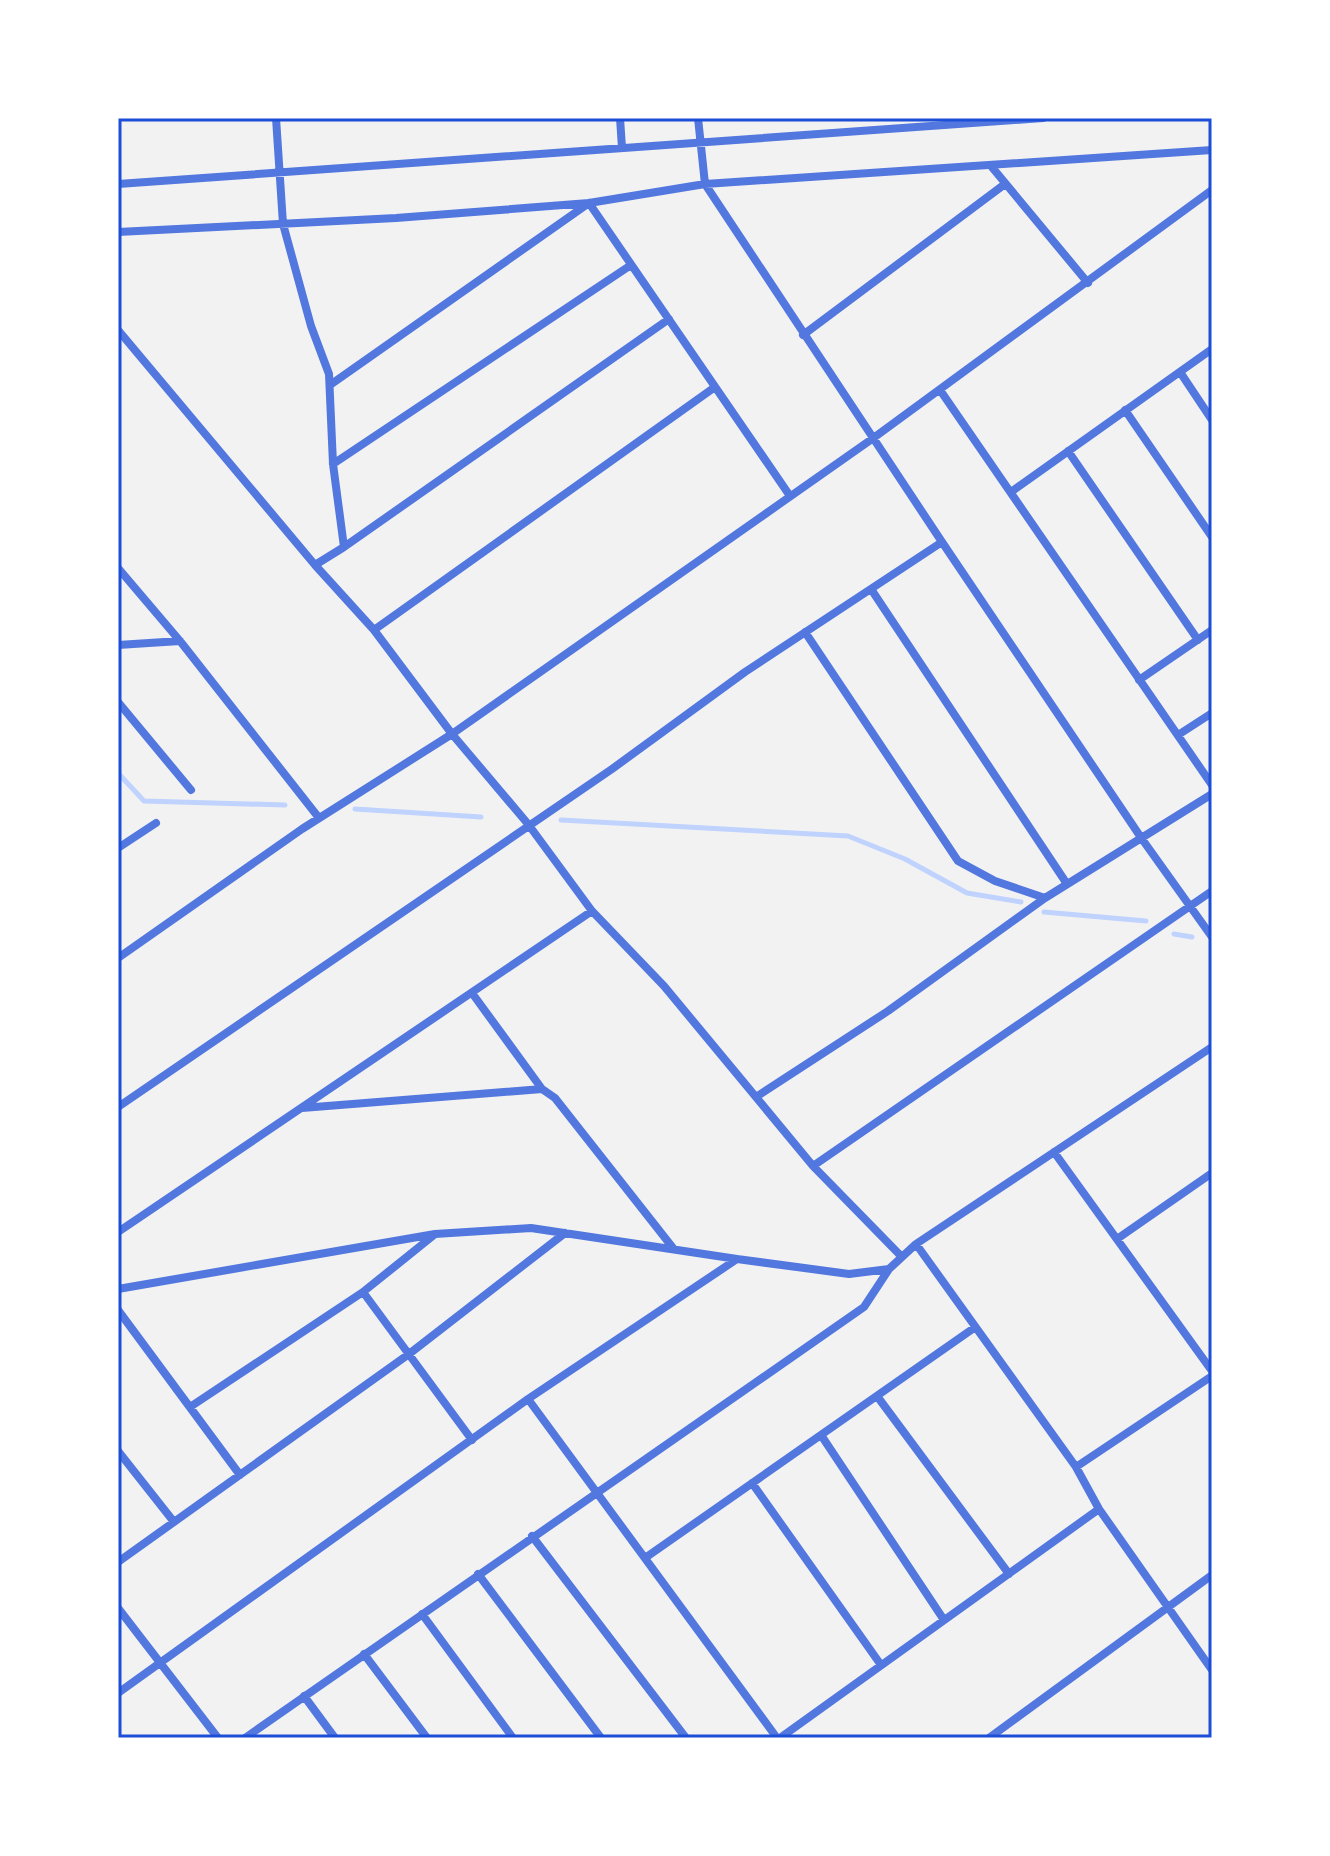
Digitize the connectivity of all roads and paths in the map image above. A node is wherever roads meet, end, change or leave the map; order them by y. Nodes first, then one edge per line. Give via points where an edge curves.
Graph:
1 (276, 118) edge
2 (620, 118) edge
3 (698, 118) edge
4 (1043, 118) edge
5 (701, 142) junction
6 (622, 148) junction
7 (1212, 150) edge
8 (991, 166) junction
9 (279, 172) junction
10 (118, 184) edge
11 (705, 184) junction
12 (1005, 184) junction
13 (1212, 190) edge
14 (589, 203) junction
15 (283, 224) junction
16 (118, 232) edge
17 (631, 265) junction
18 (1088, 283) junction
19 (669, 319) junction
20 (118, 330) edge
21 (803, 335) junction
22 (1212, 349) edge
23 (1180, 372) junction
24 (330, 385) junction
25 (715, 387) junction
26 (940, 390) junction
27 (1125, 410) junction
28 (1212, 420) edge
29 (872, 439) junction
30 (1068, 451) junction
31 (333, 464) junction
32 (1011, 492) junction
33 (790, 496) junction
34 (1212, 537) edge
35 (942, 542) junction
36 (344, 547) junction
37 (315, 565) junction
38 (118, 568) edge
39 (871, 589) junction
40 (374, 630) junction
41 (1212, 630) edge
42 (805, 632) junction
43 (1198, 640) junction
44 (180, 641) junction
45 (118, 645) edge
46 (1139, 680) junction
47 (118, 702) edge
48 (1212, 713) edge
49 (452, 734) junction
50 (1178, 735) junction
51 (1212, 785) edge
52 (191, 790) dead end
53 (1212, 794) edge
54 (319, 818) junction
55 (156, 823) dead end
56 (528, 824) junction
57 (1142, 839) junction
58 (118, 848) edge
59 (1067, 884) junction
60 (1212, 891) edge
61 (1045, 898) junction
62 (1190, 904) junction
63 (592, 911) junction
64 (1212, 937) edge
65 (118, 958) edge
66 (472, 993) junction
67 (1212, 1047) edge
68 (542, 1089) junction
69 (756, 1097) junction
70 (118, 1107) edge
71 (301, 1108) junction
72 (1054, 1152) junction
73 (813, 1166) junction
74 (1212, 1173) edge
75 (118, 1232) edge
76 (565, 1233) junction
77 (435, 1234) junction
78 (1117, 1239) junction
79 (916, 1244) junction
80 (673, 1248) junction
81 (900, 1255) junction
82 (737, 1259) junction
83 (889, 1269) junction
84 (118, 1289) edge
85 (363, 1292) junction
86 (118, 1310) edge
87 (974, 1328) junction
88 (409, 1354) junction
89 (1212, 1374) edge
90 (877, 1396) junction
91 (528, 1399) junction
92 (190, 1407) junction
93 (821, 1435) junction
94 (472, 1440) junction
95 (118, 1451) edge
96 (1076, 1467) junction
97 (240, 1475) junction
98 (752, 1483) junction
99 (596, 1491) junction
100 (1099, 1509) junction
101 (174, 1522) junction
102 (532, 1536) junction
103 (645, 1558) junction
104 (118, 1562) edge
105 (478, 1574) junction
106 (1009, 1574) junction
107 (1212, 1575) edge
108 (1167, 1607) junction
109 (118, 1608) edge
110 (422, 1614) junction
111 (944, 1620) junction
112 (364, 1654) junction
113 (161, 1663) junction
114 (881, 1665) junction
115 (1212, 1670) edge
116 (118, 1693) edge
117 (304, 1696) junction
118 (218, 1738) edge
119 (245, 1738) edge
120 (335, 1738) edge
121 (427, 1738) edge
122 (513, 1738) edge
123 (601, 1738) edge
124 (686, 1738) edge
125 (778, 1738) edge
126 (989, 1738) edge

1 - 9 street
2 - 6 street
3 - 5 street
4 - 5 street
5 - 6 street
5 - 11 street
6 - 9 street
7 - 8 street
8 - 11 street
8 - 12 street
9 - 10 street
9 - 15 street
11 - 14 street
11 - 21 street
12 - 18 street
12 - 21 street
13 - 18 street
14 - 15 street
14 - 17 street
14 - 24 street
15 - 16 street
15 - 24 street
17 - 19 street
17 - 31 street
18 - 26 street
19 - 25 street
19 - 36 street
20 - 37 street
21 - 29 street
22 - 23 street
23 - 27 street
23 - 28 street
24 - 31 street
25 - 33 street
25 - 40 street
26 - 29 street
26 - 32 street
27 - 30 street
27 - 34 street
29 - 33 street
29 - 35 street
30 - 32 street
30 - 43 street
31 - 36 street
32 - 46 street
33 - 49 street
35 - 39 street
35 - 57 street
36 - 37 street
37 - 40 street
38 - 44 street
39 - 42 street
39 - 59 street
40 - 49 street
41 - 43 street
42 - 56 street
42 - 61 street via 958,861
43 - 46 street
44 - 45 street
44 - 54 street
46 - 50 street
47 - 52 street
48 - 50 street
49 - 54 street
49 - 56 street
50 - 51 street
53 - 57 street
54 - 65 street
55 - 58 street
56 - 63 street
56 - 70 street
57 - 59 street
57 - 62 street
59 - 61 street
60 - 62 street
61 - 69 street via 888,1011
62 - 64 street
62 - 73 street
63 - 66 street
63 - 69 street via 664,986
66 - 68 street
66 - 71 street
67 - 72 street
68 - 71 street
68 - 80 street via 555,1098
69 - 73 street
71 - 75 street
72 - 78 street
72 - 79 street
73 - 81 street
74 - 78 street
76 - 77 street via 531,1228
76 - 80 street
76 - 88 street
77 - 84 street
77 - 85 street
78 - 89 street
79 - 81 street
79 - 87 street
80 - 82 street
81 - 83 street
82 - 83 street via 849,1274
82 - 91 street
83 - 99 street via 864,1307
85 - 88 street
85 - 92 street
86 - 92 street
87 - 90 street
87 - 96 street
88 - 94 street
88 - 97 street
89 - 96 street
90 - 93 street
90 - 106 street
91 - 94 street
91 - 99 street
92 - 97 street
93 - 98 street
93 - 111 street
94 - 113 street
95 - 101 street
96 - 100 street
97 - 101 street
98 - 103 street
98 - 114 street
99 - 102 street
99 - 103 street
100 - 106 street
100 - 108 street
101 - 104 street
102 - 105 street
102 - 124 street
103 - 125 street
105 - 110 street
105 - 123 street
106 - 111 street
107 - 108 street
108 - 115 street
108 - 126 street
109 - 113 street
110 - 112 street
110 - 122 street
111 - 114 street
112 - 117 street
112 - 121 street
113 - 116 street
113 - 118 street
114 - 125 street
117 - 119 street
117 - 120 street

